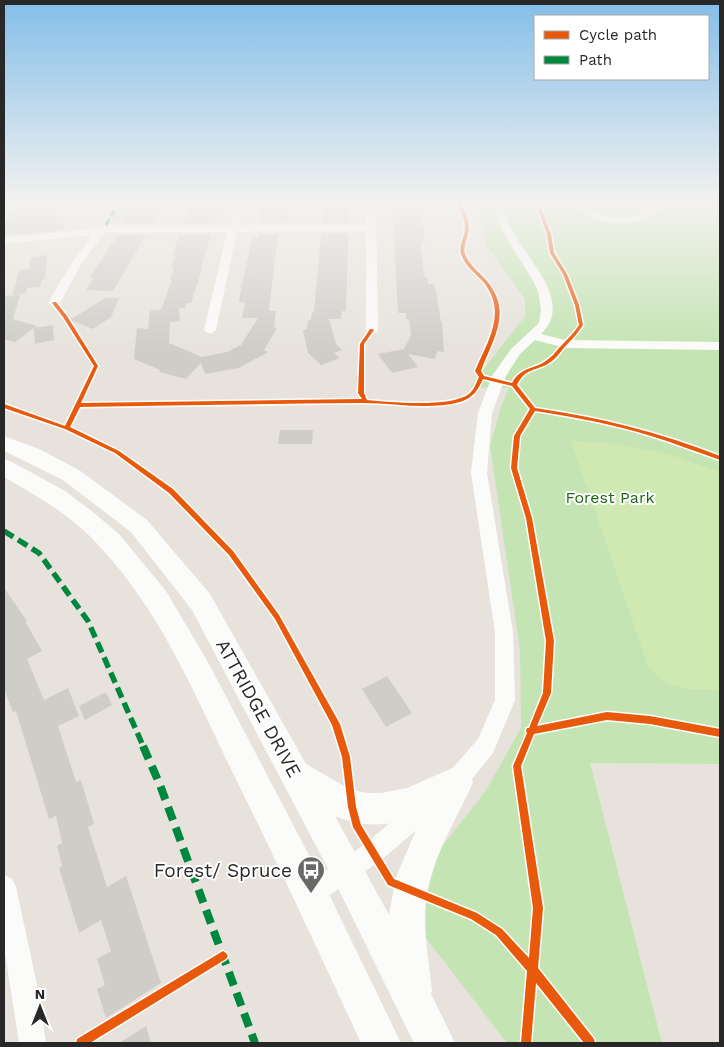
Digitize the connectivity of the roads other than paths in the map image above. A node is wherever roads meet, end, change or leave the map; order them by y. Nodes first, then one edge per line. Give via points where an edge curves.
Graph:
1 (86, 251) edge
2 (229, 251) edge
3 (371, 251) edge
4 (519, 251) edge
5 (54, 303) dead end
6 (210, 330) dead end
7 (372, 330) dead end
8 (532, 336) junction
9 (720, 346) edge
10 (4, 443) edge
11 (4, 467) edge
12 (296, 775) junction
13 (457, 782) junction
14 (347, 870) junction
15 (4, 887) edge
16 (311, 894) junction
17 (414, 1005) junction
18 (32, 1043) edge
19 (381, 1043) edge
20 (435, 1043) edge

1 - 5 street
2 - 6 street
3 - 7 street
4 - 8 street via 547,304 545,324
8 - 9 street via 565,344
8 - 13 street via 515,352 496,381 485,413 479,473 504,632 504,700 486,746
10 - 12 main road, ATTRIDGE DRIVE via 71,475 139,526 201,602
11 - 16 main road, ATTRIDGE DRIVE via 57,497 86,519 110,542 156,598 199,672
12 - 13 main road via 352,807 377,811 405,806
12 - 14 main road, ATTRIDGE DRIVE
13 - 14 street
13 - 17 main road via 426,845 410,892 407,927
14 - 16 street
14 - 17 main road, ATTRIDGE DRIVE
15 - 18 street via 26,994
16 - 19 main road, ATTRIDGE DRIVE
17 - 20 main road, ATTRIDGE DRIVE

